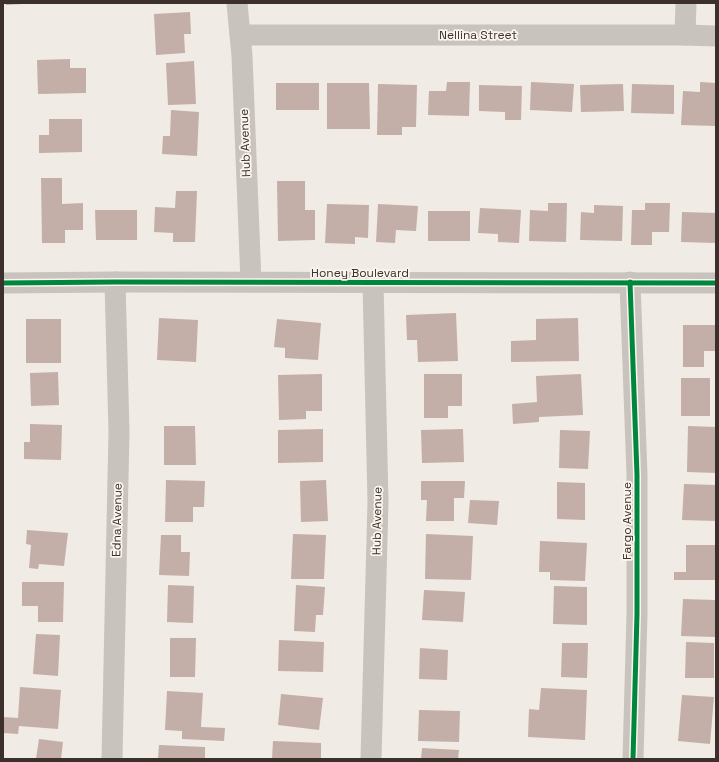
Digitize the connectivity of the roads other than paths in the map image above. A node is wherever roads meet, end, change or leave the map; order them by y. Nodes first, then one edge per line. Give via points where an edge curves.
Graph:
1 (237, 3) edge
2 (686, 3) edge
3 (240, 35) junction
4 (685, 35) junction
5 (716, 36) edge
6 (115, 282) junction
7 (251, 282) junction
8 (630, 282) junction
9 (3, 283) edge
10 (373, 283) junction
11 (716, 283) edge
12 (112, 759) edge
13 (371, 759) edge
14 (633, 759) edge

1 - 3 street, Hub Avenue
2 - 4 street
3 - 4 street, Nellina Street
3 - 7 street, Hub Avenue
4 - 5 street, Nellina Street
6 - 7 street, Honey Boulevard
6 - 9 street, Honey Boulevard
6 - 12 street, Edna Avenue via 119,432
7 - 10 street, Honey Boulevard
8 - 10 street, Honey Boulevard
8 - 11 street, Honey Boulevard
8 - 14 street, Fargo Avenue via 637,475
10 - 13 street, Hub Avenue via 378,502

